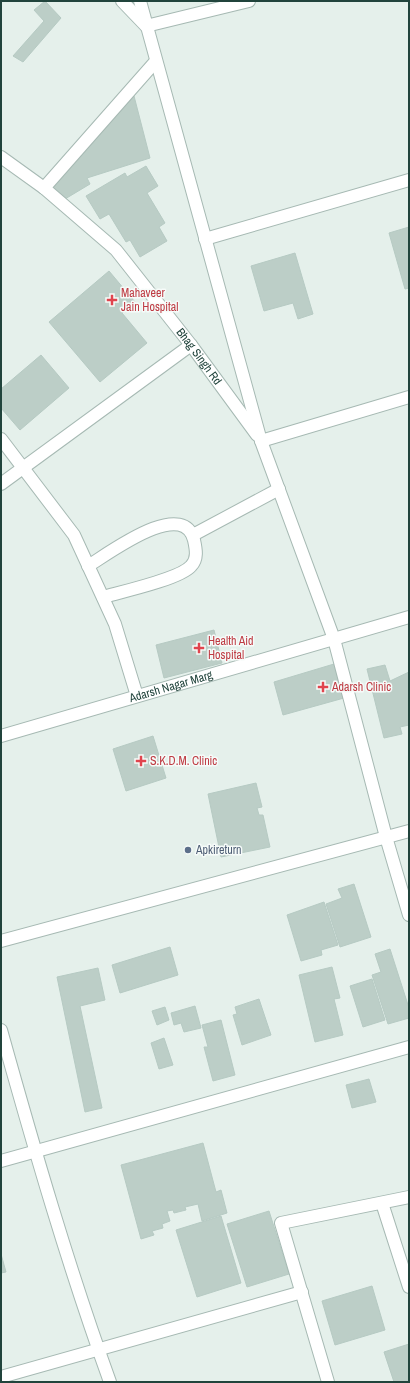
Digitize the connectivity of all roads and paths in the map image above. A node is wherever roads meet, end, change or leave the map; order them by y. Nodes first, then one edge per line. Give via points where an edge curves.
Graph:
1 (122, 1) edge
2 (140, 1) edge
3 (249, 1) edge
4 (146, 26) junction
5 (156, 61) junction
6 (1, 157) edge
7 (409, 180) edge
8 (44, 188) junction
9 (205, 239) junction
10 (191, 345) junction
11 (409, 397) edge
12 (1, 439) edge
13 (261, 440) junction
14 (24, 467) junction
15 (1, 484) edge
16 (279, 488) junction
17 (193, 535) junction
18 (88, 566) junction
19 (103, 597) junction
20 (409, 616) edge
21 (334, 639) junction
22 (137, 696) junction
23 (1, 736) edge
24 (409, 831) edge
25 (386, 837) junction
26 (409, 915) edge
27 (1, 941) edge
28 (1, 1030) edge
29 (409, 1047) edge
30 (35, 1152) junction
31 (1, 1161) edge
32 (409, 1197) edge
33 (382, 1203) junction
34 (409, 1287) edge
35 (302, 1292) junction
36 (98, 1349) junction
37 (1, 1377) edge
38 (110, 1382) edge
39 (328, 1382) edge

1 - 4 street
2 - 4 street
3 - 4 street
4 - 5 street
5 - 8 street
5 - 9 street
6 - 8 street, Bhag Singh Rd
7 - 9 street
8 - 10 street, Bhag Singh Rd via 116,250
9 - 13 street
10 - 13 street, Bhag Singh Rd
10 - 14 street
11 - 13 street
12 - 14 street
13 - 16 street
14 - 15 street
14 - 18 street via 74,535
16 - 17 street
16 - 21 street
17 - 18 street via 185,526 177,523 162,526 141,534
17 - 19 street via 196,558 184,572
18 - 19 street
19 - 22 street via 115,624
20 - 21 street, Adarsh Nagar Marg
21 - 22 street, Adarsh Nagar Marg
21 - 25 street
22 - 23 street, Adarsh Nagar Marg
24 - 25 street
25 - 26 street
25 - 27 street
28 - 30 street
29 - 30 street
30 - 31 street
30 - 36 street
32 - 33 street
33 - 34 street
33 - 35 street via 281,1223
35 - 36 street
35 - 39 street
36 - 37 street
36 - 38 street

